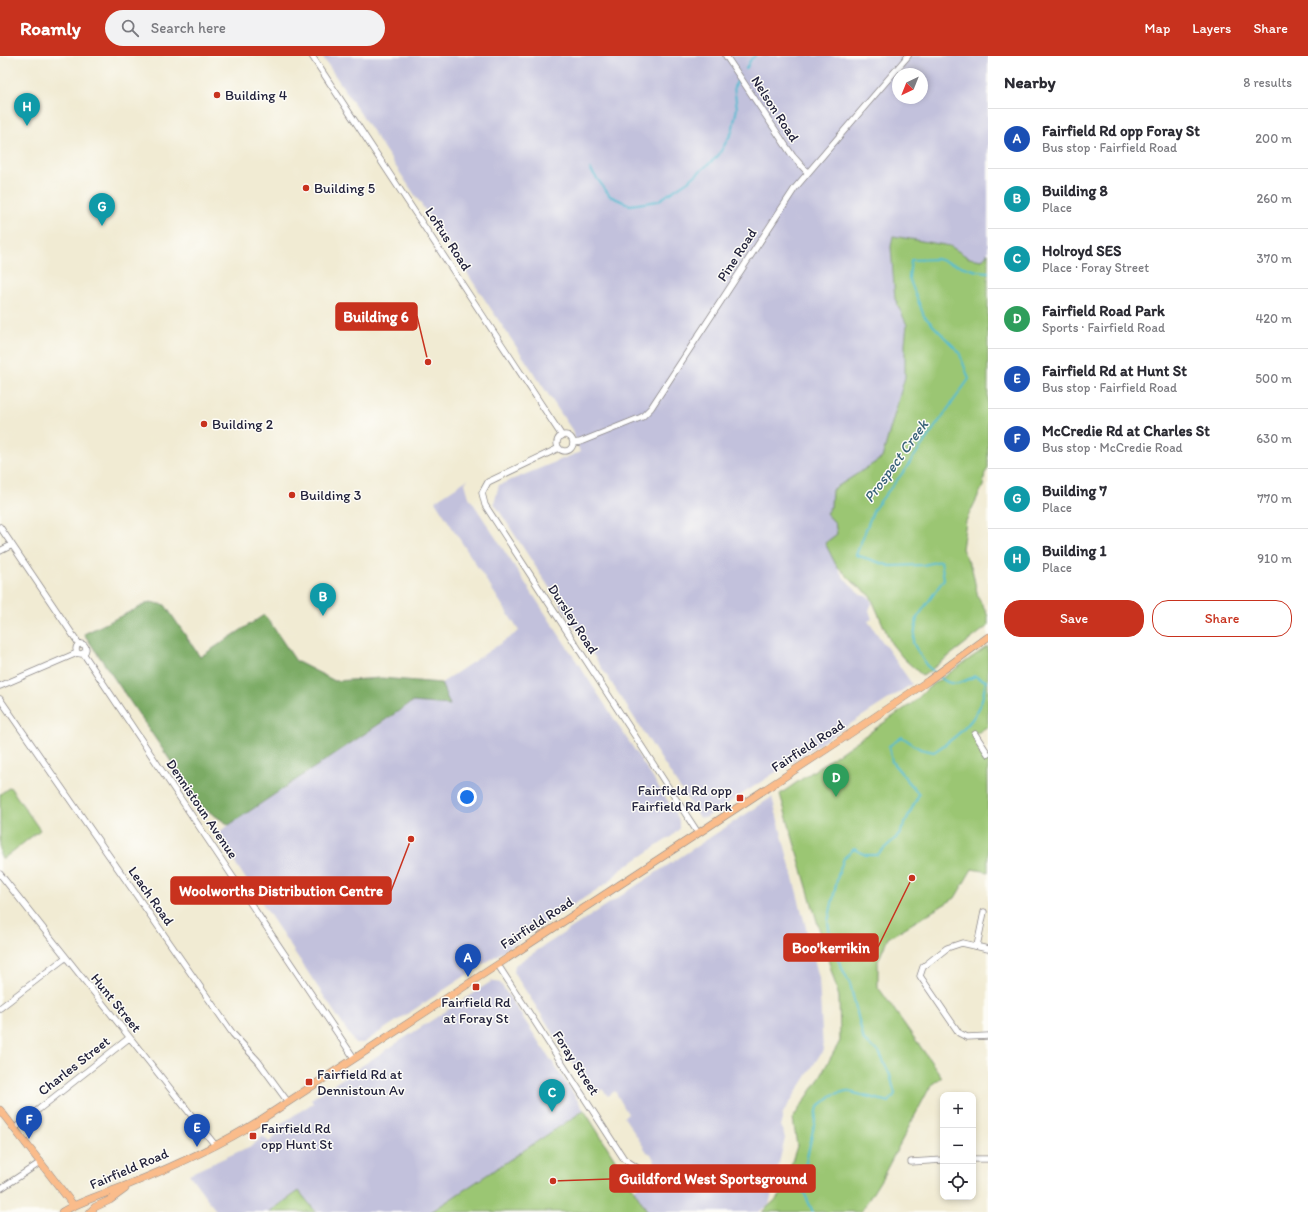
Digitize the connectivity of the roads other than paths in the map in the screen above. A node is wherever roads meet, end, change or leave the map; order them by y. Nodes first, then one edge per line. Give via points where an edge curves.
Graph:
1 (312, 56) edge
2 (726, 56) edge
3 (908, 56) edge
4 (807, 172) junction
5 (562, 436) junction
6 (573, 443) junction
7 (559, 448) junction
8 (0, 527) edge
9 (12, 545) junction
10 (0, 550) edge
11 (988, 637) edge
12 (80, 653) junction
13 (0, 686) edge
14 (0, 699) edge
15 (976, 734) dead end
16 (988, 754) edge
17 (698, 833) junction
18 (1, 876) edge
19 (984, 912) dead end
20 (977, 946) junction
21 (988, 949) edge
22 (65, 958) junction
23 (498, 965) junction
24 (0, 1008) edge
25 (988, 1036) edge
26 (129, 1038) junction
27 (354, 1058) junction
28 (288, 1102) junction
29 (0, 1110) edge
30 (15, 1128) junction
31 (215, 1145) junction
32 (976, 1159) edge
33 (988, 1159) edge
34 (940, 1160) edge
35 (41, 1162) junction
36 (911, 1162) dead end
37 (639, 1169) dead end
38 (131, 1184) junction
39 (0, 1189) edge
40 (75, 1209) edge
41 (62, 1212) edge
42 (90, 1212) edge

1 - 5 street, Loftus Road
2 - 4 street, Nelson Road via 792,155
3 - 4 street, Pine Road
4 - 6 street, Pine Road via 651,408 642,416
5 - 6 street via 570,436
5 - 7 street via 557,441
6 - 7 street via 568,450 563,451
7 - 17 street, Dursley Road via 488,482 482,493 485,505
8 - 9 street
9 - 10 street
9 - 12 street via 79,644 76,648
11 - 17 main road, Fairfield Road via 928,681
12 - 13 street
12 - 27 street, Dennistoun Avenue
14 - 28 street, Leach Road via 233,1034 258,1061
15 - 16 street
17 - 23 main road, Fairfield Road
18 - 22 street, Hunt Street
19 - 20 street
20 - 21 street
20 - 25 street via 962,943 947,948 923,967 920,976 959,1033 967,1037
22 - 24 street
22 - 26 street, Hunt Street
23 - 27 main road, Fairfield Road
23 - 37 street, Foray Street via 624,1159
26 - 30 street, Charles Street
26 - 31 street, Hunt Street
27 - 28 main road, Fairfield Road
28 - 31 main road, Fairfield Road via 240,1133
29 - 30 main road
30 - 35 main road
31 - 38 main road, Fairfield Road
32 - 33 street
34 - 36 street
35 - 39 street
35 - 40 main road
38 - 40 main road, Fairfield Road
38 - 42 main road via 110,1200 95,1206
40 - 41 main road, Fairfield Road

